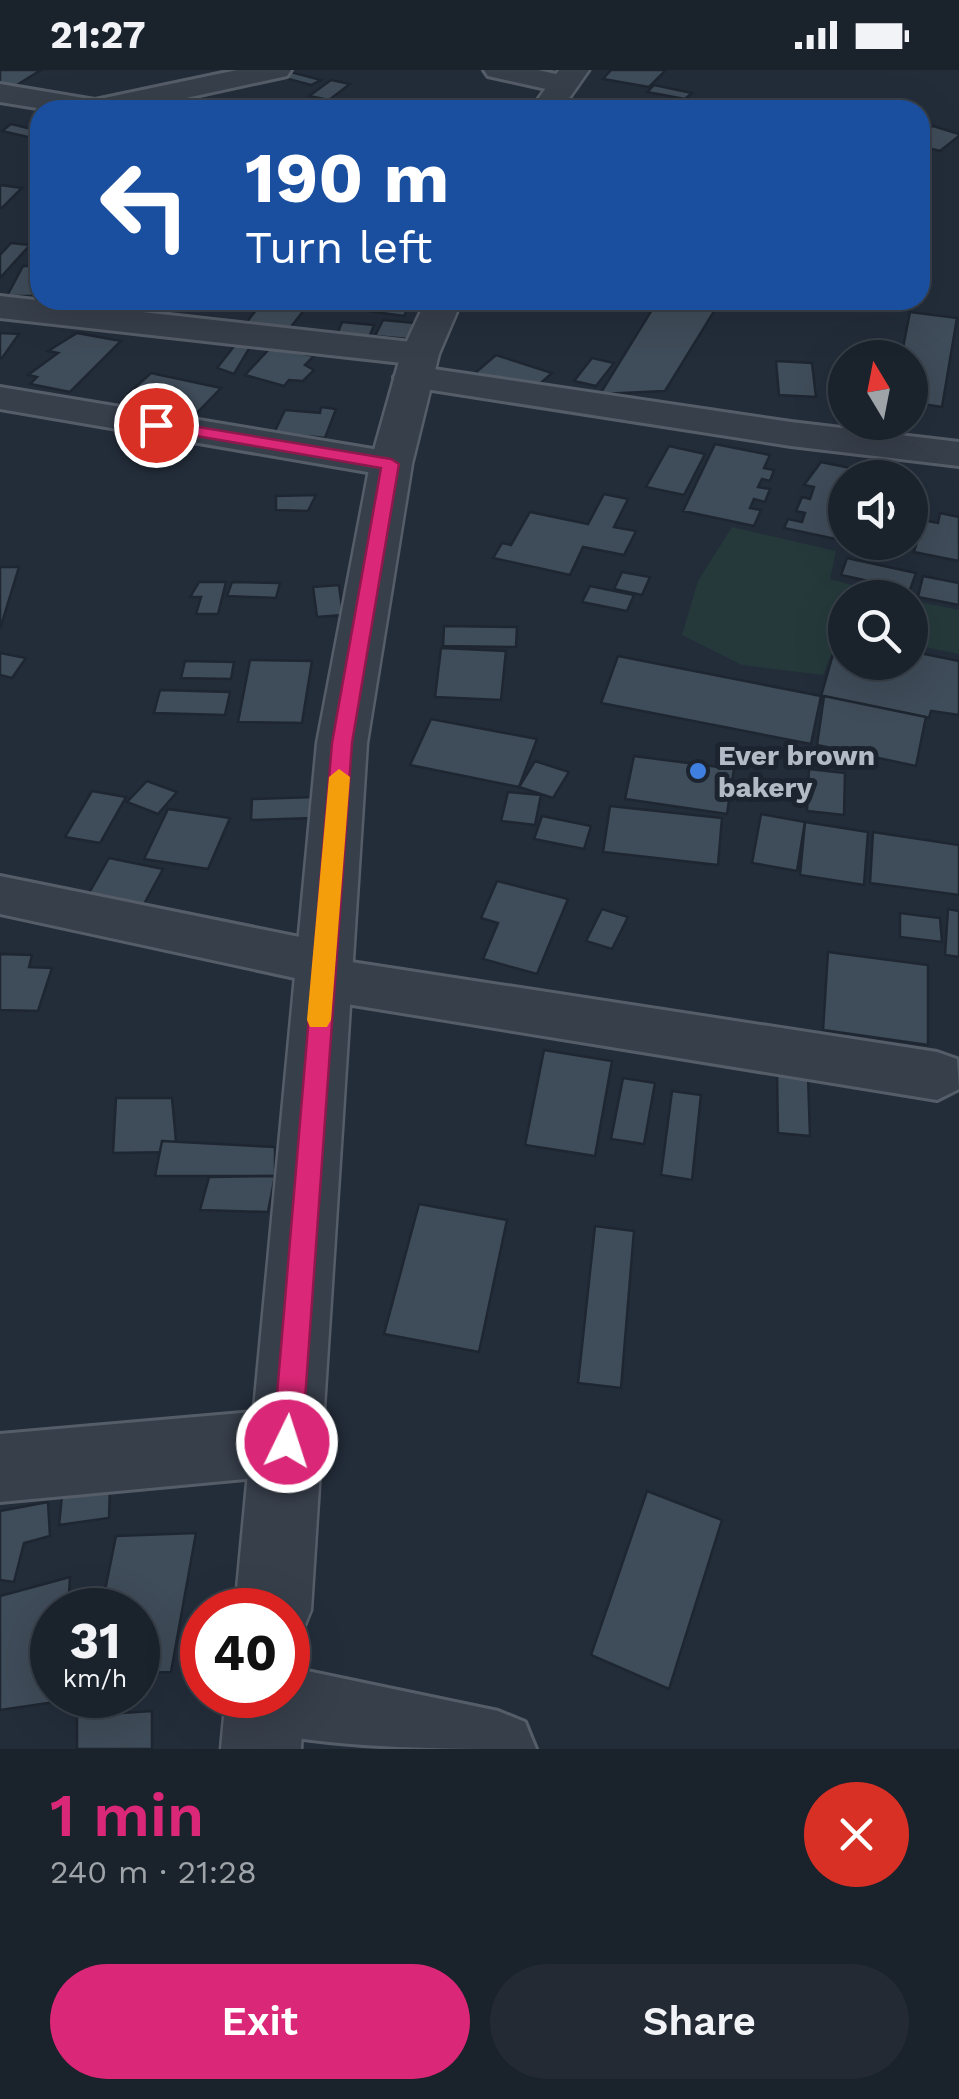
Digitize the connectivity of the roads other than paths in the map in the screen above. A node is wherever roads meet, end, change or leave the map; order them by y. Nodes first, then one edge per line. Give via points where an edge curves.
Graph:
1 (277, 70) edge
2 (498, 70) edge
3 (569, 77) edge
4 (0, 93) edge
5 (39, 100) edge
6 (140, 100) edge
7 (552, 100) edge
8 (30, 120) edge
9 (0, 124) edge
10 (0, 307) edge
11 (440, 310) edge
12 (417, 365) junction
13 (0, 398) edge
14 (959, 454) edge
15 (391, 464) junction
16 (0, 895) edge
17 (323, 971) junction
18 (936, 1076) dead end
19 (287, 1442) junction
20 (0, 1468) edge
21 (275, 1588) edge
22 (285, 1718) edge
23 (498, 1749) edge

1 - 6 street
2 - 3 street
3 - 7 street
4 - 5 street
8 - 9 street
10 - 12 street
11 - 12 street
12 - 14 street via 791,434
12 - 15 street
13 - 15 street
15 - 17 street via 342,743
16 - 17 street
17 - 18 street
17 - 19 street
19 - 20 street
19 - 21 street
22 - 23 street

